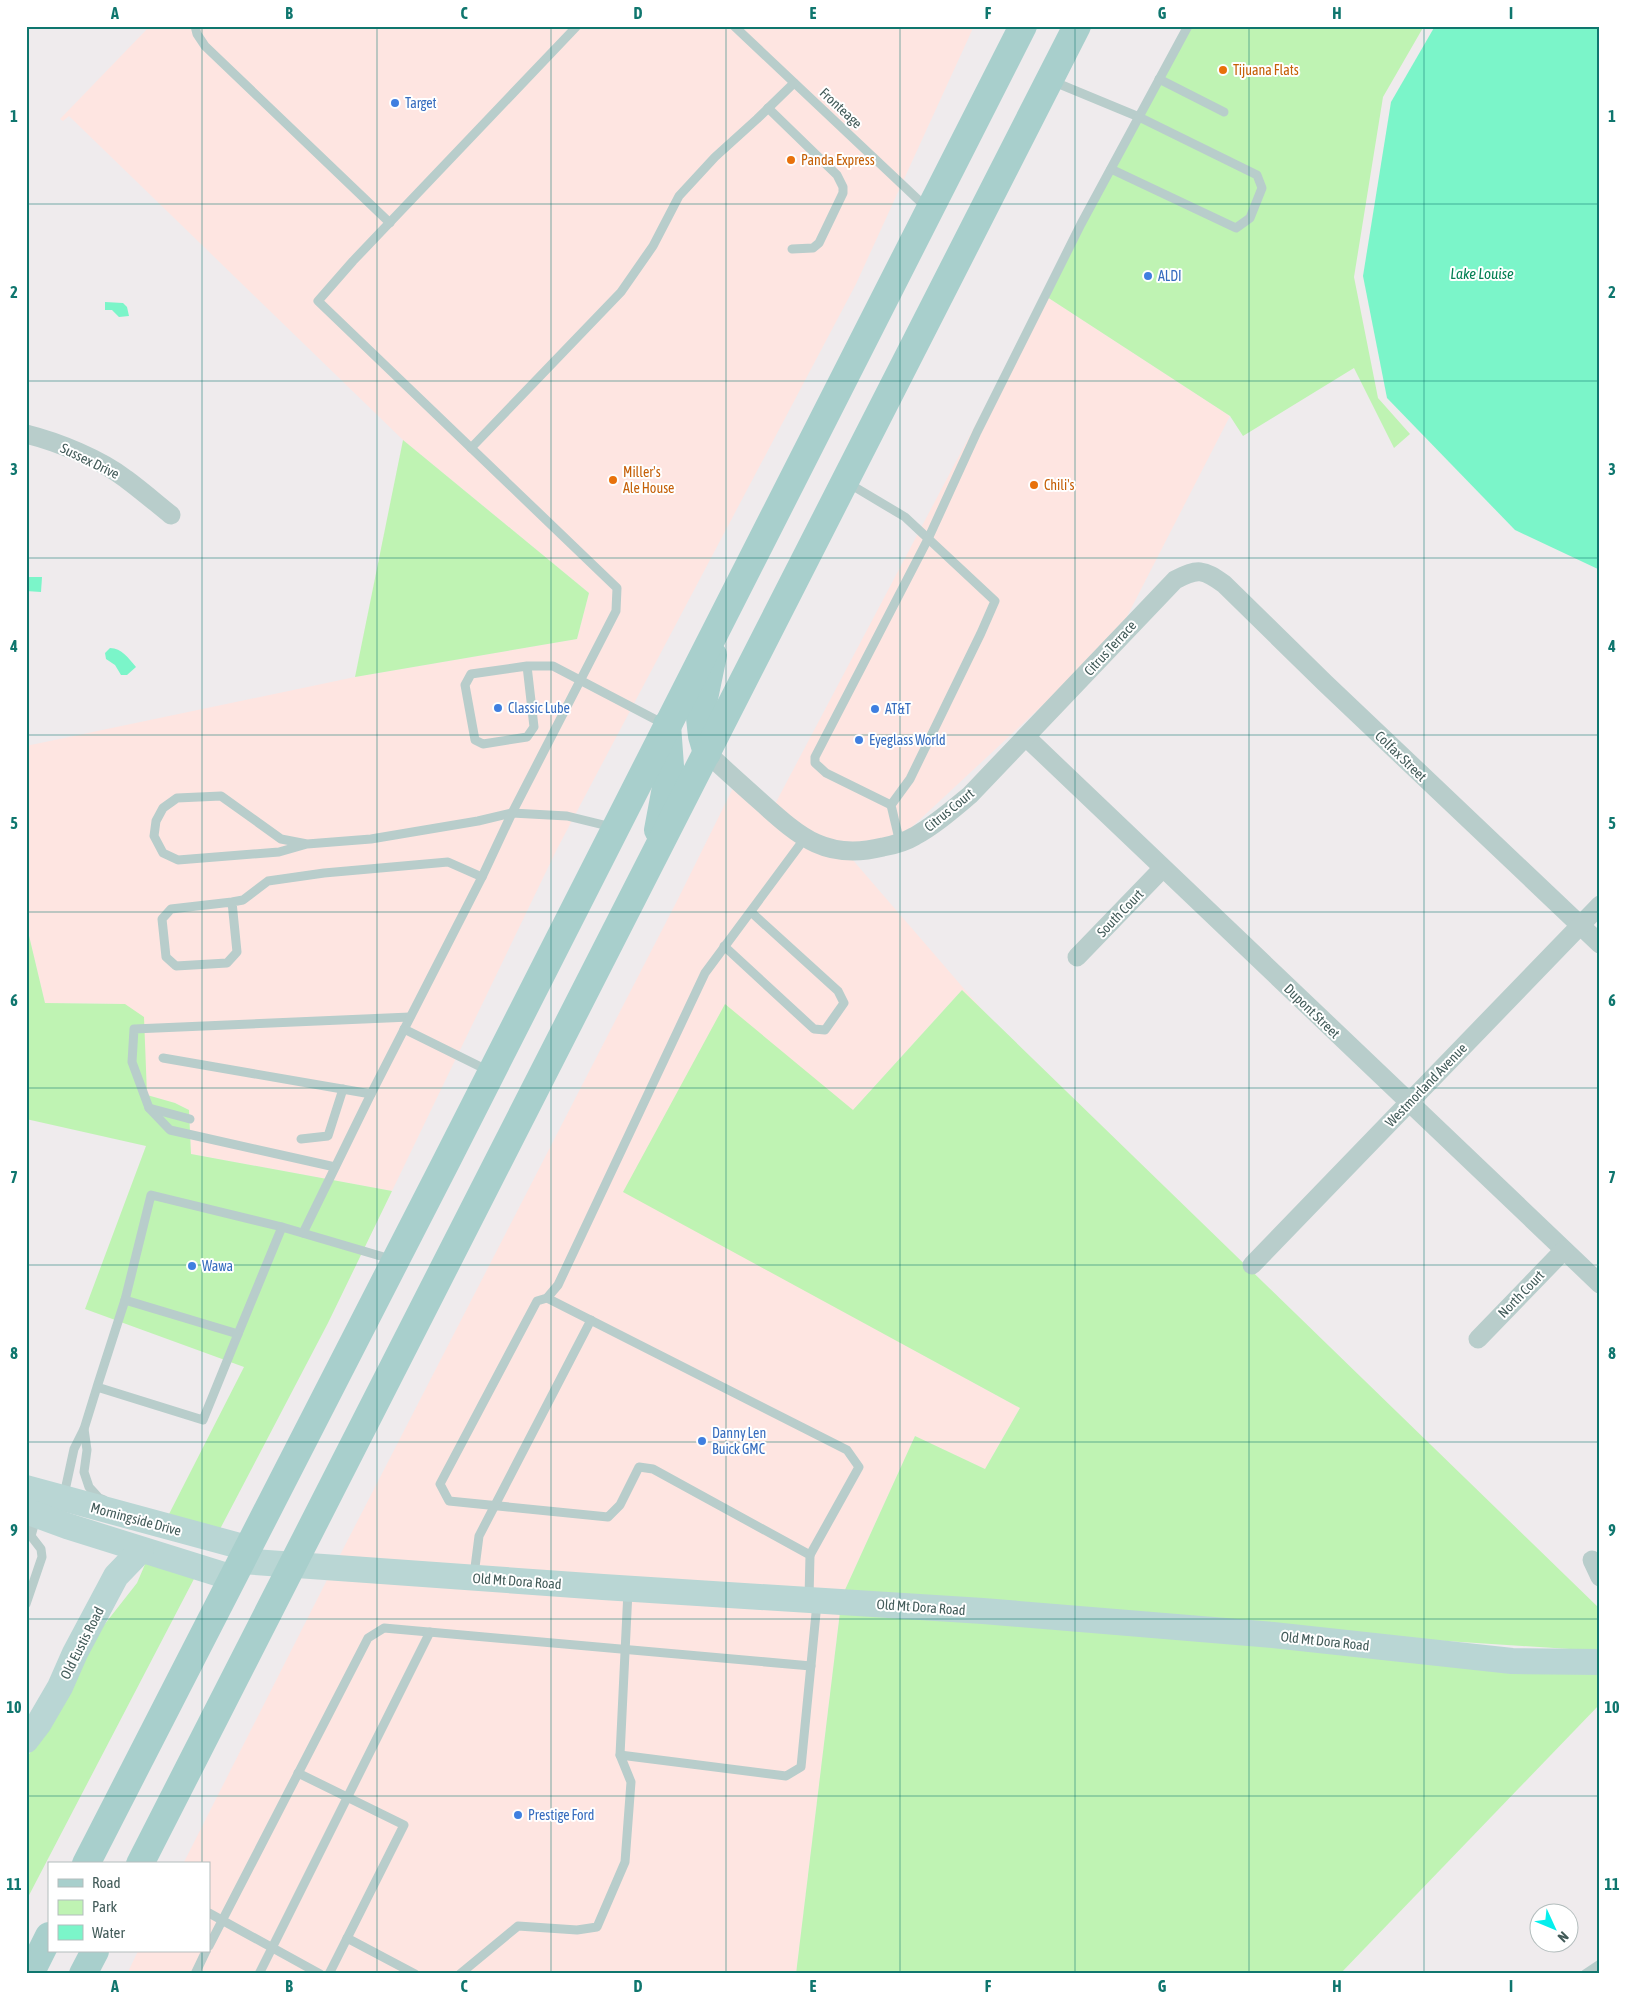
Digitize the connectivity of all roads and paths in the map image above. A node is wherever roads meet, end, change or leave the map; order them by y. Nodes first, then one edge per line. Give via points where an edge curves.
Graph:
1 (195, 26) edge
2 (577, 26) edge
3 (734, 26) edge
4 (1023, 26) edge
5 (1077, 26) edge
6 (1188, 26) edge
7 (1160, 79) junction
8 (1049, 80) junction
9 (794, 83) junction
10 (768, 108) junction
11 (1224, 112) dead end
12 (1139, 117) junction
13 (1111, 169) junction
14 (929, 210) junction
15 (390, 222) junction
16 (792, 249) dead end
17 (26, 434) edge
18 (471, 448) junction
19 (845, 481) junction
20 (171, 515) dead end
21 (928, 538) junction
22 (1201, 571) joint
23 (720, 619) junction
24 (527, 666) junction
25 (581, 680) junction
26 (667, 725) junction
27 (1026, 737) junction
28 (707, 753) junction
29 (891, 805) junction
30 (512, 813) junction
31 (614, 828) junction
32 (805, 838) junction
33 (900, 843) junction
34 (306, 844) junction
35 (653, 861) junction
36 (1163, 868) junction
37 (482, 877) junction
38 (232, 902) junction
39 (1600, 905) edge
40 (751, 912) junction
41 (1580, 925) junction
42 (1600, 944) edge
43 (724, 946) junction
44 (1077, 957) dead end
45 (410, 1017) junction
46 (404, 1029) junction
47 (163, 1058) dead end
48 (492, 1072) junction
49 (344, 1089) junction
50 (371, 1094) junction
51 (1410, 1103) junction
52 (149, 1108) junction
53 (190, 1119) dead end
54 (301, 1139) dead end
55 (335, 1168) junction
56 (282, 1227) junction
57 (303, 1233) junction
58 (1564, 1250) junction
59 (395, 1261) junction
60 (1252, 1265) dead end
61 (1600, 1284) edge
62 (547, 1298) junction
63 (124, 1300) junction
64 (591, 1320) junction
65 (238, 1334) junction
66 (1478, 1339) dead end
67 (97, 1387) junction
68 (84, 1429) junction
69 (26, 1488) edge
70 (494, 1505) junction
71 (45, 1512) edge
72 (166, 1527) junction
73 (141, 1550) junction
74 (810, 1555) junction
75 (1592, 1560) dead end
76 (240, 1562) junction
77 (294, 1564) junction
78 (474, 1577) junction
79 (1600, 1577) edge
80 (628, 1589) junction
81 (813, 1600) junction
82 (26, 1604) edge
83 (430, 1632) junction
84 (625, 1649) junction
85 (1600, 1662) edge
86 (811, 1666) junction
87 (33, 1727) edge
88 (620, 1755) junction
89 (298, 1773) junction
90 (347, 1797) junction
91 (87, 1862) edge
92 (141, 1862) edge
93 (210, 1914) edge
94 (222, 1920) junction
95 (48, 1938) edge
96 (347, 1938) junction
97 (210, 1944) edge
98 (272, 1947) junction
99 (94, 1952) edge
100 (206, 1952) edge
101 (1600, 1964) edge
102 (30, 1974) edge
103 (83, 1974) edge
104 (195, 1974) edge
105 (259, 1974) edge
106 (320, 1974) edge
107 (329, 1974) edge
108 (416, 1974) edge
109 (460, 1974) edge
110 (1585, 1974) edge

1 - 15 lane via 205,46
2 - 15 lane
3 - 9 lane, Fronteage
4 - 14 main road
5 - 8 main road
6 - 7 lane
7 - 11 lane
7 - 12 lane
8 - 12 lane
8 - 19 main road
9 - 10 lane
9 - 14 lane, Fronteage
10 - 16 lane via 837,175 843,187 819,243 813,248
10 - 18 lane via 679,196 653,246 622,292
12 - 13 lane
12 - 13 lane via 1257,175 1262,188 1250,218 1236,228
13 - 21 lane via 977,432
14 - 23 main road
15 - 18 lane via 318,301
17 - 20 street, Sussex Drive via 105,466
18 - 25 lane via 617,588 616,611
19 - 21 lane via 905,517
19 - 28 main road
21 - 29 lane via 995,601 910,779
21 - 29 lane via 816,756 815,764 826,773
22 - 27 street, Citrus Terrace via 1190,572 1175,580
22 - 41 street, Colfax Street via 1208,572 1224,584
23 - 26 main road
23 - 28 main road via 700,718
24 - 24 lane via 472,674 465,685 475,740 483,744 527,737 534,727
24 - 25 lane via 553,666
25 - 26 lane
25 - 30 lane
26 - 31 main road
26 - 35 main road via 670,766
27 - 33 street, Citrus Court via 936,824
27 - 36 street, Dupont Street
28 - 32 street, Citrus Court
28 - 35 main road
29 - 33 lane
30 - 31 lane via 567,816
30 - 34 lane via 371,839
30 - 37 lane
31 - 48 main road
32 - 33 street, Citrus Court via 840,851 865,851
32 - 40 lane
34 - 34 lane via 281,839 221,796 176,798 162,808 154,836 163,853 178,860 279,852
35 - 77 main road
36 - 44 street, South Court
36 - 51 street, Dupont Street
37 - 38 lane via 448,862 324,873 268,880 244,900
37 - 45 lane
38 - 38 lane via 171,909 162,919 166,957 176,966 227,962 237,952
39 - 41 street, Westmorland Avenue
40 - 43 lane
40 - 43 lane via 838,991 844,1002 825,1030 814,1029
41 - 42 street, Colfax Street
41 - 51 street, Westmorland Avenue
43 - 62 lane via 705,973 558,1285
45 - 46 lane
45 - 52 lane via 134,1028 132,1062
46 - 48 lane
46 - 50 lane
47 - 49 lane
48 - 59 main road
49 - 50 lane
49 - 54 lane via 328,1136
50 - 55 lane
51 - 58 street, Dupont Street
51 - 60 street, Westmorland Avenue
52 - 53 lane
52 - 55 lane via 170,1130
55 - 57 lane
56 - 57 lane
56 - 63 lane via 151,1195
56 - 65 lane
57 - 59 lane
58 - 61 street, Dupont Street
58 - 66 street, North Court
59 - 76 main road
62 - 64 lane
62 - 70 lane via 537,1301 440,1484 449,1501
63 - 65 lane
63 - 67 lane
64 - 70 lane
64 - 74 lane via 847,1450 859,1467
65 - 67 lane via 203,1420
67 - 68 lane
68 - 71 lane
68 - 72 lane via 87,1450 84,1472 89,1487 99,1498 164,1520
69 - 71 street, Morningside Drive
70 - 74 lane via 608,1517 620,1505 639,1467 653,1469
70 - 78 lane via 479,1536
71 - 72 street, Morningside Drive
71 - 73 street, Morningside Drive
71 - 82 lane via 31,1536 42,1557
72 - 76 street, Morningside Drive
73 - 76 street, Morningside Drive
73 - 87 street, Old Eustis Road via 116,1576 60,1687
74 - 81 lane
75 - 79 street
76 - 77 street, Old Mt Dora Road
76 - 91 main road
77 - 78 street, Old Mt Dora Road
77 - 92 main road
78 - 80 street, Old Mt Dora Road
80 - 81 street, Old Mt Dora Road
80 - 84 lane
81 - 85 street, Old Mt Dora Road via 1273,1635 1512,1661
81 - 86 lane
83 - 84 lane
83 - 89 lane via 384,1628 368,1638
83 - 90 lane
84 - 86 lane
84 - 88 lane
86 - 88 lane via 801,1767 786,1776
88 - 109 lane via 631,1782 625,1862 597,1927 576,1930 518,1926
89 - 90 lane
89 - 94 lane
90 - 96 lane via 404,1825
90 - 98 lane
93 - 94 lane
94 - 97 lane
94 - 98 lane
95 - 102 main road
96 - 107 lane
96 - 108 lane
98 - 105 lane
98 - 106 lane
99 - 103 main road
100 - 104 lane
101 - 110 lane

